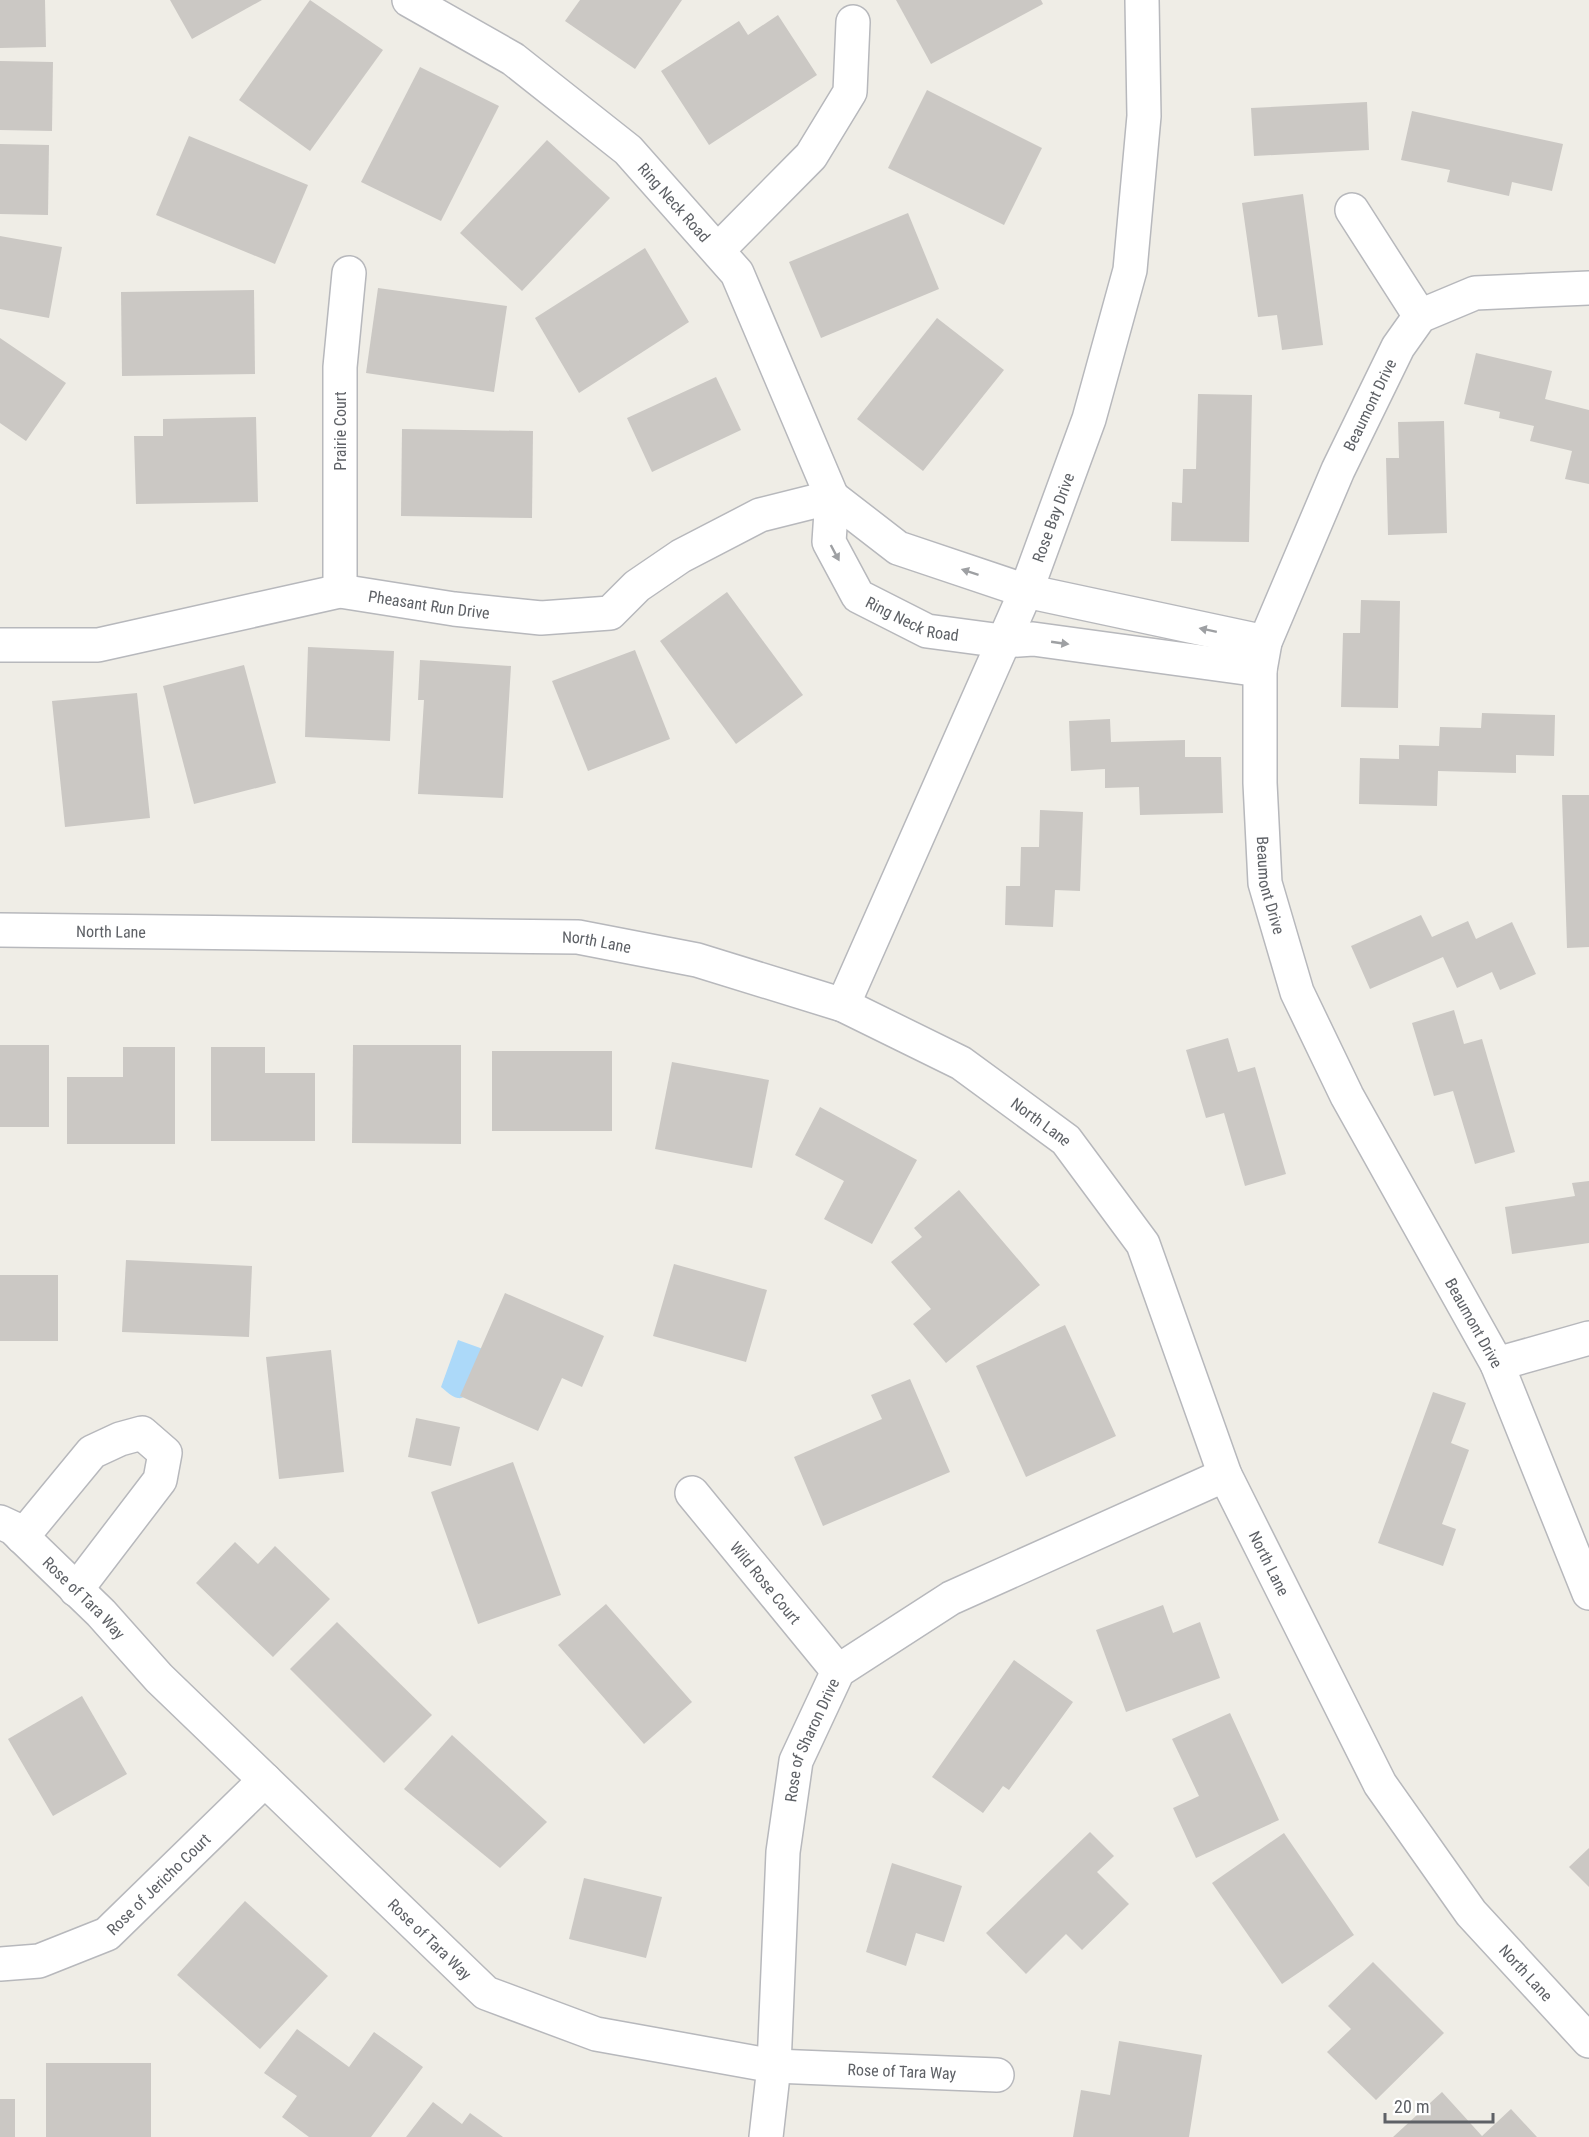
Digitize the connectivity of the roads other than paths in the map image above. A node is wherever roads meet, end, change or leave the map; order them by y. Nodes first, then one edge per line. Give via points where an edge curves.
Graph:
1 (409, 0) edge
2 (1142, 0) edge
3 (853, 22) dead end
4 (1352, 210) dead end
5 (718, 250) junction
6 (349, 273) dead end
7 (1589, 288) edge
8 (1420, 316) junction
9 (832, 497) junction
10 (340, 591) junction
11 (1026, 591) junction
12 (1002, 641) junction
13 (0, 645) edge
14 (1263, 656) junction
15 (0, 930) edge
16 (843, 1005) junction
17 (1589, 1338) edge
18 (1497, 1364) junction
19 (1225, 1475) junction
20 (692, 1493) dead end
21 (11, 1530) edge
22 (76, 1590) junction
23 (1589, 1593) edge
24 (838, 1671) junction
25 (265, 1780) junction
26 (0, 1964) edge
27 (1589, 2041) edge
28 (774, 2066) junction
29 (997, 2075) dead end
30 (766, 2137) edge

1 - 5 street, Ring Neck Road via 513,59 628,150
2 - 11 street, Rose Bay Drive via 1144,116 1130,270 1089,420
3 - 5 street via 850,92 811,156
4 - 8 street
5 - 9 street, Ring Neck Road via 737,273
6 - 10 street, Prairie Court via 340,367
7 - 8 street via 1475,293
8 - 14 street, Beaumont Drive via 1398,347 1338,470
9 - 10 street, Pheasant Run Drive via 760,515 681,556 637,586 610,613 541,618
11 -> 9 street, Ring Neck Road via 898,548
9 -> 12 street, Ring Neck Road via 829,542 858,596 927,632
10 - 13 street, Pheasant Run Drive via 98,645
11 - 12 street, Rose Bay Drive
14 -> 11 street, Ring Neck Road
12 -> 14 street, Ring Neck Road via 1033,639
12 - 16 street, Rose Bay Drive
14 - 18 street, Beaumont Drive via 1260,783 1265,883 1297,992 1347,1096
15 - 16 street, North Lane via 578,938 697,960
16 - 19 street, North Lane via 961,1063 1066,1140 1143,1244
17 - 18 street
18 - 23 street, Beaumont Drive
19 - 24 street, Rose of Sharon Drive via 951,1598
19 - 27 street, North Lane via 1380,1784 1471,1913
20 - 24 street, Wild Rose Court
21 - 22 street, Rose of Tara Way
21 - 22 street via 92,1452 142,1433 165,1453 160,1480
22 - 25 street, Rose of Tara Way via 159,1678
24 - 28 street, Rose of Sharon Drive via 796,1761 783,1852
25 - 26 street, Rose of Jericho Court via 107,1934 39,1961
25 - 28 street, Rose of Tara Way via 486,1993 596,2034
28 - 29 street, Rose of Tara Way
28 - 30 street, Rose of Sharon Drive

